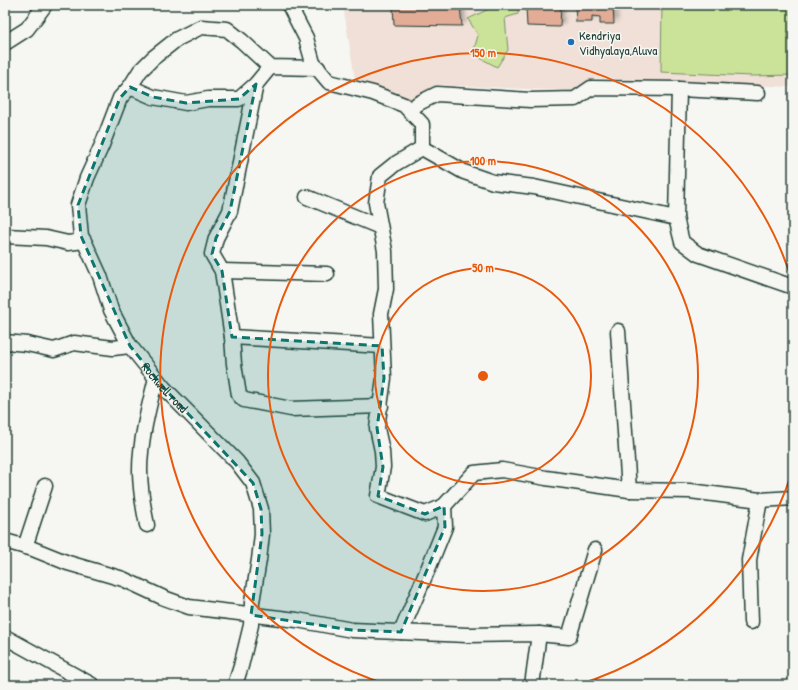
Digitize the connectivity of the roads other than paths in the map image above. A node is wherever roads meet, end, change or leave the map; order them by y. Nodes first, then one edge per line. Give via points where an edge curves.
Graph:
1 (45, 5) edge
2 (289, 5) edge
3 (5, 43) edge
4 (270, 67) junction
5 (318, 68) junction
6 (256, 84) junction
7 (130, 87) junction
8 (679, 89) junction
9 (758, 93) dead end
10 (409, 110) junction
11 (422, 148) junction
12 (306, 197) dead end
13 (676, 218) junction
14 (380, 227) junction
15 (5, 236) edge
16 (84, 241) junction
17 (222, 271) junction
18 (327, 274) dead end
19 (793, 288) edge
20 (618, 331) dead end
21 (232, 337) junction
22 (6, 345) edge
23 (130, 346) junction
24 (382, 346) junction
25 (156, 378) junction
26 (381, 406) junction
27 (45, 486) dead end
28 (629, 490) junction
29 (793, 498) edge
30 (760, 500) junction
31 (444, 506) junction
32 (147, 525) dead end
33 (5, 541) edge
34 (25, 547) junction
35 (595, 550) dead end
36 (251, 615) junction
37 (751, 622) dead end
38 (401, 632) junction
39 (539, 634) junction
40 (5, 637) edge
41 (92, 685) edge
42 (235, 685) edge
43 (532, 685) edge

1 - 3 street via 27,29
2 - 5 street via 306,38 313,63
4 - 5 street
4 - 6 street
4 - 7 street, Rockwell road via 227,29 201,27 177,40 153,58 140,70
5 - 10 street via 329,82 372,93 404,105
6 - 7 street via 239,99 208,99 186,103 153,97
6 - 17 street via 230,211 216,238 212,254
7 - 16 street, Rockwell road via 120,98 78,205 81,236
8 - 9 street
8 - 10 street via 591,88 575,99 530,100 437,94
8 - 13 street
10 - 11 street via 422,124
11 - 13 street via 464,172 493,182 534,187
11 - 14 street via 380,176 376,203
12 - 14 street
13 - 19 street via 682,242 698,254
14 - 24 street via 385,251 386,289 381,314
15 - 16 street via 46,238 68,243
16 - 23 street, Rockwell road via 100,276 111,310
17 - 18 street
17 - 21 street
20 - 28 street
21 - 24 street
21 - 26 street via 239,395 244,400 291,409
22 - 23 street via 27,344 54,350 74,343 114,348
23 - 25 street, Rockwell road
24 - 26 street via 384,378
25 - 32 street via 144,433 140,468
25 - 36 street, Rockwell road via 237,462 253,483 261,510 262,534
26 - 31 street via 377,428 382,451 378,496 425,514
27 - 34 street
28 - 30 street via 690,491
28 - 31 street via 502,470 474,473
29 - 30 street
30 - 37 street via 748,560
31 - 38 street via 445,527
33 - 34 street
34 - 36 street via 123,579 189,608
35 - 39 street via 569,637
36 - 38 street via 352,630
36 - 42 street, Rockwell road via 251,625
38 - 39 street via 467,635
39 - 43 street
40 - 41 street

